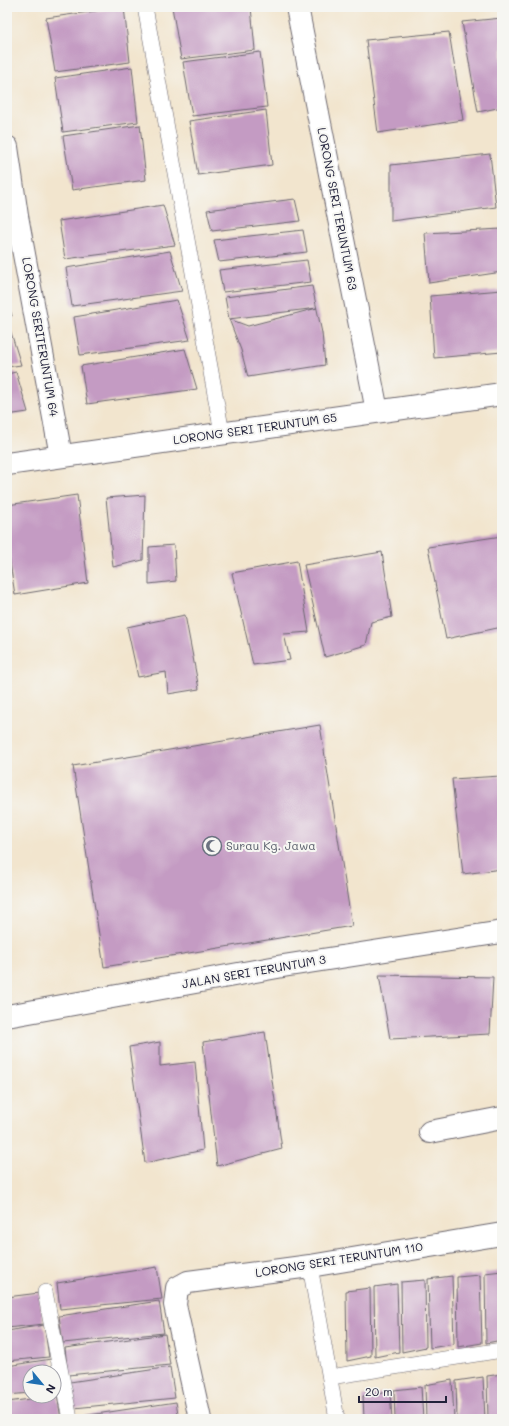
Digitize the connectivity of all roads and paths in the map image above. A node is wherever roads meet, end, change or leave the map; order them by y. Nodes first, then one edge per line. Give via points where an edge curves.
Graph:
1 (145, 7) edge
2 (297, 7) edge
3 (7, 147) edge
4 (502, 394) edge
5 (377, 412) junction
6 (222, 433) junction
7 (61, 456) junction
8 (7, 464) edge
9 (502, 932) edge
10 (7, 1016) edge
11 (502, 1118) edge
12 (430, 1132) dead end
13 (502, 1234) edge
14 (310, 1266) junction
15 (45, 1292) dead end
16 (502, 1350) edge
17 (330, 1377) junction
18 (70, 1419) edge
19 (200, 1419) edge
20 (337, 1419) edge

1 - 6 lane
2 - 5 street, LORONG SERI TERUNTUM 63
3 - 7 street, LORONG SERITERUNTUM 64 via 17,216
4 - 5 street, LORONG SERI TERUNTUM 65
5 - 6 street, LORONG SERI TERUNTUM 65
6 - 7 street, LORONG SERI TERUNTUM 65
7 - 8 street, LORONG SERI TERUNTUM 65
9 - 10 street, JALAN SERI TERUNTUM 3 via 283,966
11 - 12 street
13 - 14 street, LORONG SERI TERUNTUM 110
14 - 17 lane
14 - 19 street, LORONG SERI TERUNTUM 110 via 188,1282 177,1288 175,1305
15 - 18 lane
16 - 17 lane
17 - 20 lane

